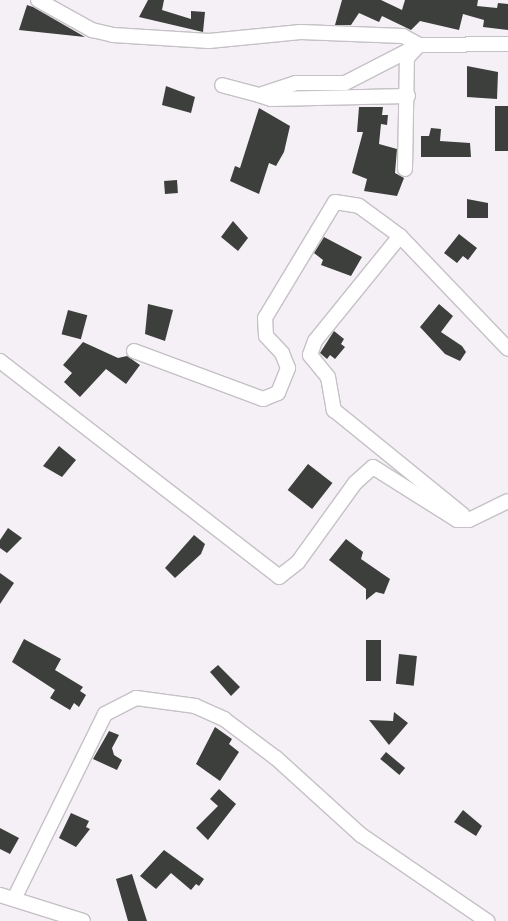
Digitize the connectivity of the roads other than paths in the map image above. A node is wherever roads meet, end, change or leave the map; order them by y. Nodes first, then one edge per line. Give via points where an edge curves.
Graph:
1 (38, 0) edge
2 (508, 44) edge
3 (419, 45) junction
4 (222, 85) dead end
5 (259, 95) junction
6 (408, 96) junction
7 (405, 169) dead end
8 (400, 236) junction
9 (508, 350) edge
10 (134, 352) dead end
11 (0, 361) edge
12 (508, 501) edge
13 (469, 520) junction
14 (0, 895) edge
15 (14, 900) junction
16 (83, 921) edge
17 (487, 921) edge

1 - 3 street via 92,30 114,35 209,41 301,32 404,36
2 - 3 street
3 - 5 street via 345,83 296,83
3 - 6 street via 407,58
4 - 5 street
5 - 6 street via 271,100
6 - 7 street
8 - 9 street
8 - 10 street via 359,206 335,202 265,318 266,336 282,353 288,368 278,392 263,399
8 - 13 street via 315,341 310,355 328,377 334,410
11 - 13 street via 278,577 298,562 355,483 373,467 457,520
12 - 13 street
14 - 15 street
15 - 16 street
15 - 17 street via 105,714 136,698 195,706 224,719 276,758 361,835

